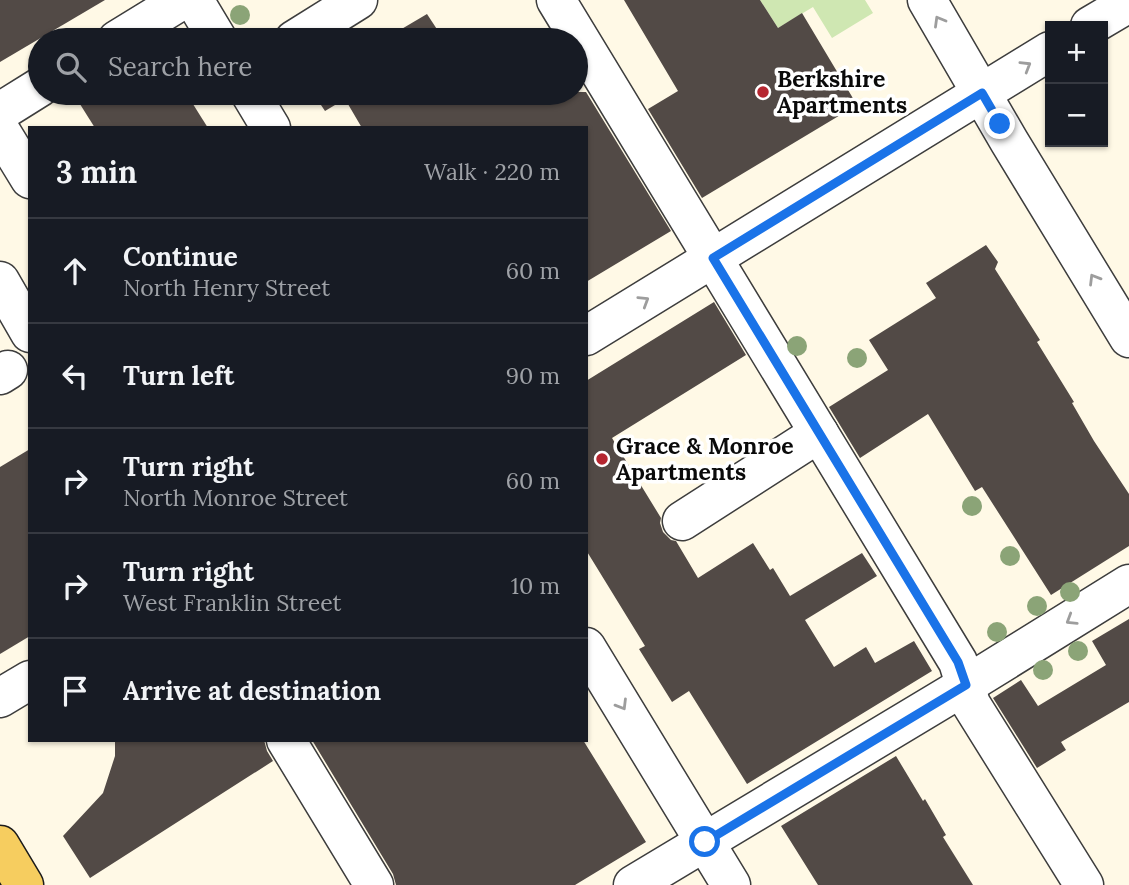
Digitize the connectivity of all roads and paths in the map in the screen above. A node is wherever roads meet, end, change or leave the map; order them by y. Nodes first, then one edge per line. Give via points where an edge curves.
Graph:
1 (182, 0) edge
2 (194, 0) edge
3 (358, 0) edge
4 (556, 0) edge
5 (927, 0) edge
6 (1129, 2) edge
7 (1098, 21) edge
8 (136, 28) edge
9 (211, 28) edge
10 (314, 28) edge
11 (573, 28) edge
12 (588, 53) edge
13 (1045, 54) edge
14 (982, 93) junction
15 (28, 94) edge
16 (257, 105) edge
17 (0, 112) edge
18 (270, 126) edge
19 (0, 130) edge
20 (28, 176) edge
21 (713, 258) junction
22 (0, 281) edge
23 (28, 330) edge
24 (588, 336) edge
25 (1129, 338) edge
26 (819, 433) junction
27 (682, 521) dead end
28 (1129, 584) edge
29 (588, 650) edge
30 (28, 681) edge
31 (966, 685) junction
32 (0, 698) edge
33 (287, 742) edge
34 (705, 842) junction
35 (0, 845) edge
36 (24, 885) edge
37 (374, 885) edge
38 (634, 885) edge
39 (730, 885) edge
40 (1084, 885) edge

1 - 8 street
2 - 9 street
3 - 10 street
4 - 11 street
14 -> 5 street
6 - 7 street
12 - 21 street
14 -> 13 street
14 - 21 street
25 -> 14 street
15 - 17 street
16 - 18 street
19 - 20 street
24 -> 21 street
21 - 26 street
22 - 23 street
26 - 27 street
26 - 31 street via 958,662
28 -> 31 street
29 -> 34 street
30 - 32 street
31 - 34 street
31 - 40 street via 971,704
33 - 37 street
34 - 38 street
34 - 39 street
35 - 36 main road

